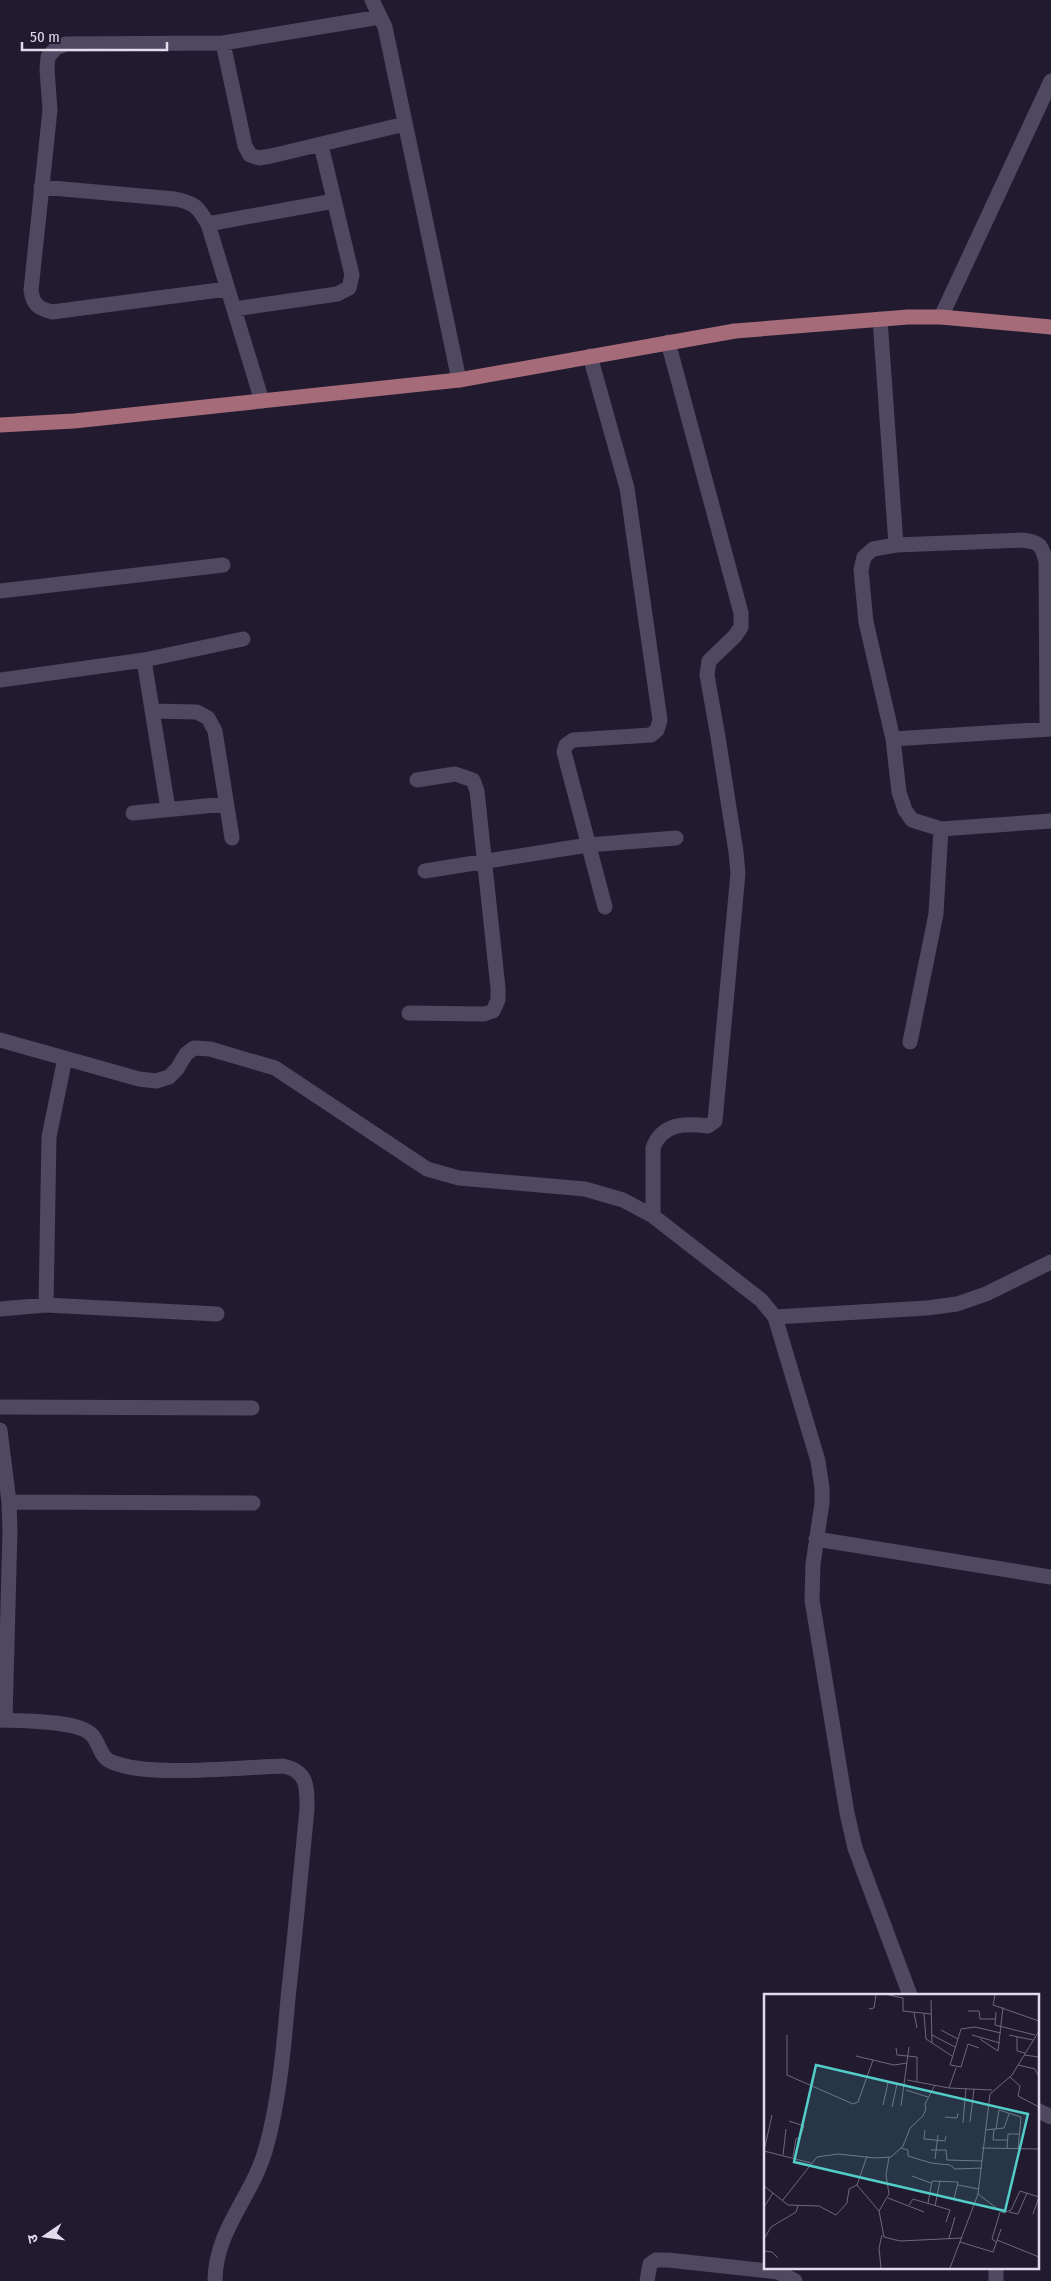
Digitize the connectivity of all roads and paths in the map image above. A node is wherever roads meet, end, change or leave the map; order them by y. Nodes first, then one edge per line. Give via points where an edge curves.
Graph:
1 (372, 0) edge
2 (380, 17) junction
3 (223, 43) junction
4 (1051, 81) edge
5 (405, 124) junction
6 (321, 145) junction
7 (41, 186) junction
8 (334, 201) junction
9 (208, 224) junction
10 (227, 289) junction
11 (234, 309) junction
12 (941, 317) junction
13 (880, 319) junction
14 (1051, 327) edge
15 (668, 342) junction
16 (590, 356) junction
17 (459, 380) junction
18 (262, 401) junction
19 (0, 425) edge
20 (896, 545) junction
21 (223, 565) dead end
22 (0, 591) edge
23 (242, 639) dead end
24 (144, 660) junction
25 (0, 680) edge
26 (152, 711) junction
27 (1049, 729) edge
28 (893, 739) junction
29 (417, 780) dead end
30 (226, 804) junction
31 (168, 809) junction
32 (133, 812) dead end
33 (1051, 821) edge
34 (941, 829) junction
35 (232, 838) dead end
36 (676, 838) dead end
37 (588, 845) junction
38 (485, 863) junction
39 (425, 871) dead end
40 (605, 908) dead end
41 (408, 1014) dead end
42 (0, 1040) edge
43 (910, 1042) dead end
44 (65, 1058) junction
45 (653, 1216) junction
46 (1051, 1262) edge
47 (46, 1304) junction
48 (0, 1309) edge
49 (216, 1314) dead end
50 (775, 1317) junction
51 (0, 1407) edge
52 (252, 1408) dead end
53 (0, 1430) edge
54 (9, 1502) junction
55 (253, 1503) dead end
56 (816, 1540) junction
57 (1051, 1577) edge
58 (2, 1720) edge
59 (910, 1994) edge
60 (1038, 2110) edge
61 (1051, 2117) edge
62 (996, 2268) edge
63 (215, 2281) edge
64 (647, 2281) edge
65 (795, 2281) edge
66 (996, 2281) edge

1 - 2 street
2 - 3 street
2 - 5 street
3 - 6 street via 245,146 250,155 259,158
3 - 7 street via 66,44 56,48 48,57 50,110
4 - 12 street
5 - 6 street
5 - 17 street
6 - 8 street
7 - 9 street via 189,202 200,209
7 - 10 street via 31,290 32,301 40,309 52,312
8 - 9 street
8 - 11 street via 352,275 348,288 337,294
9 - 10 street
10 - 11 street
11 - 18 street
12 - 13 main road
12 - 14 main road
13 - 15 main road via 735,331
13 - 20 street
15 - 16 main road
15 - 45 street via 741,613 741,627 709,661 707,676 738,874 715,1121 708,1126 680,1124 663,1132 656,1140 653,1148
16 - 17 main road
16 - 37 street via 627,488 660,720 657,730 651,735 581,739 566,745 566,762
17 - 18 main road
18 - 19 main road via 74,421
20 - 27 street via 1022,540 1034,541 1043,548 1046,562
20 - 28 street via 873,549 864,556 861,570 866,622
21 - 22 street
23 - 24 street
24 - 25 street
24 - 26 street
26 - 30 street via 197,712 208,718 214,731
26 - 31 street
27 - 28 street
28 - 34 street via 905,810 912,820
29 - 38 street via 455,774 473,780
30 - 31 street
30 - 35 street
31 - 32 street
33 - 34 street
34 - 43 street via 936,914
36 - 37 street
37 - 38 street
37 - 40 street
38 - 39 street
38 - 41 street via 498,988 498,1000 493,1011 484,1014
42 - 44 street
44 - 45 street via 139,1079 156,1080 169,1077 194,1048 210,1050 275,1068 427,1169 459,1178 585,1189 623,1200
44 - 47 street via 49,1137
45 - 50 street via 761,1300
46 - 50 street via 986,1294 957,1304
47 - 48 street
47 - 49 street
50 - 56 street via 818,1461 822,1503
51 - 52 street
53 - 54 street
54 - 55 street
54 - 58 street
56 - 57 street
56 - 59 street via 812,1600 847,1813 855,1848
58 - 63 street via 83,1729 92,1735 105,1758 131,1766 167,1770 283,1766 294,1768 303,1777 307,1809 282,2061 266,2149 220,2245
60 - 61 street
62 - 66 street
64 - 65 street via 650,2264 656,2260 778,2272

